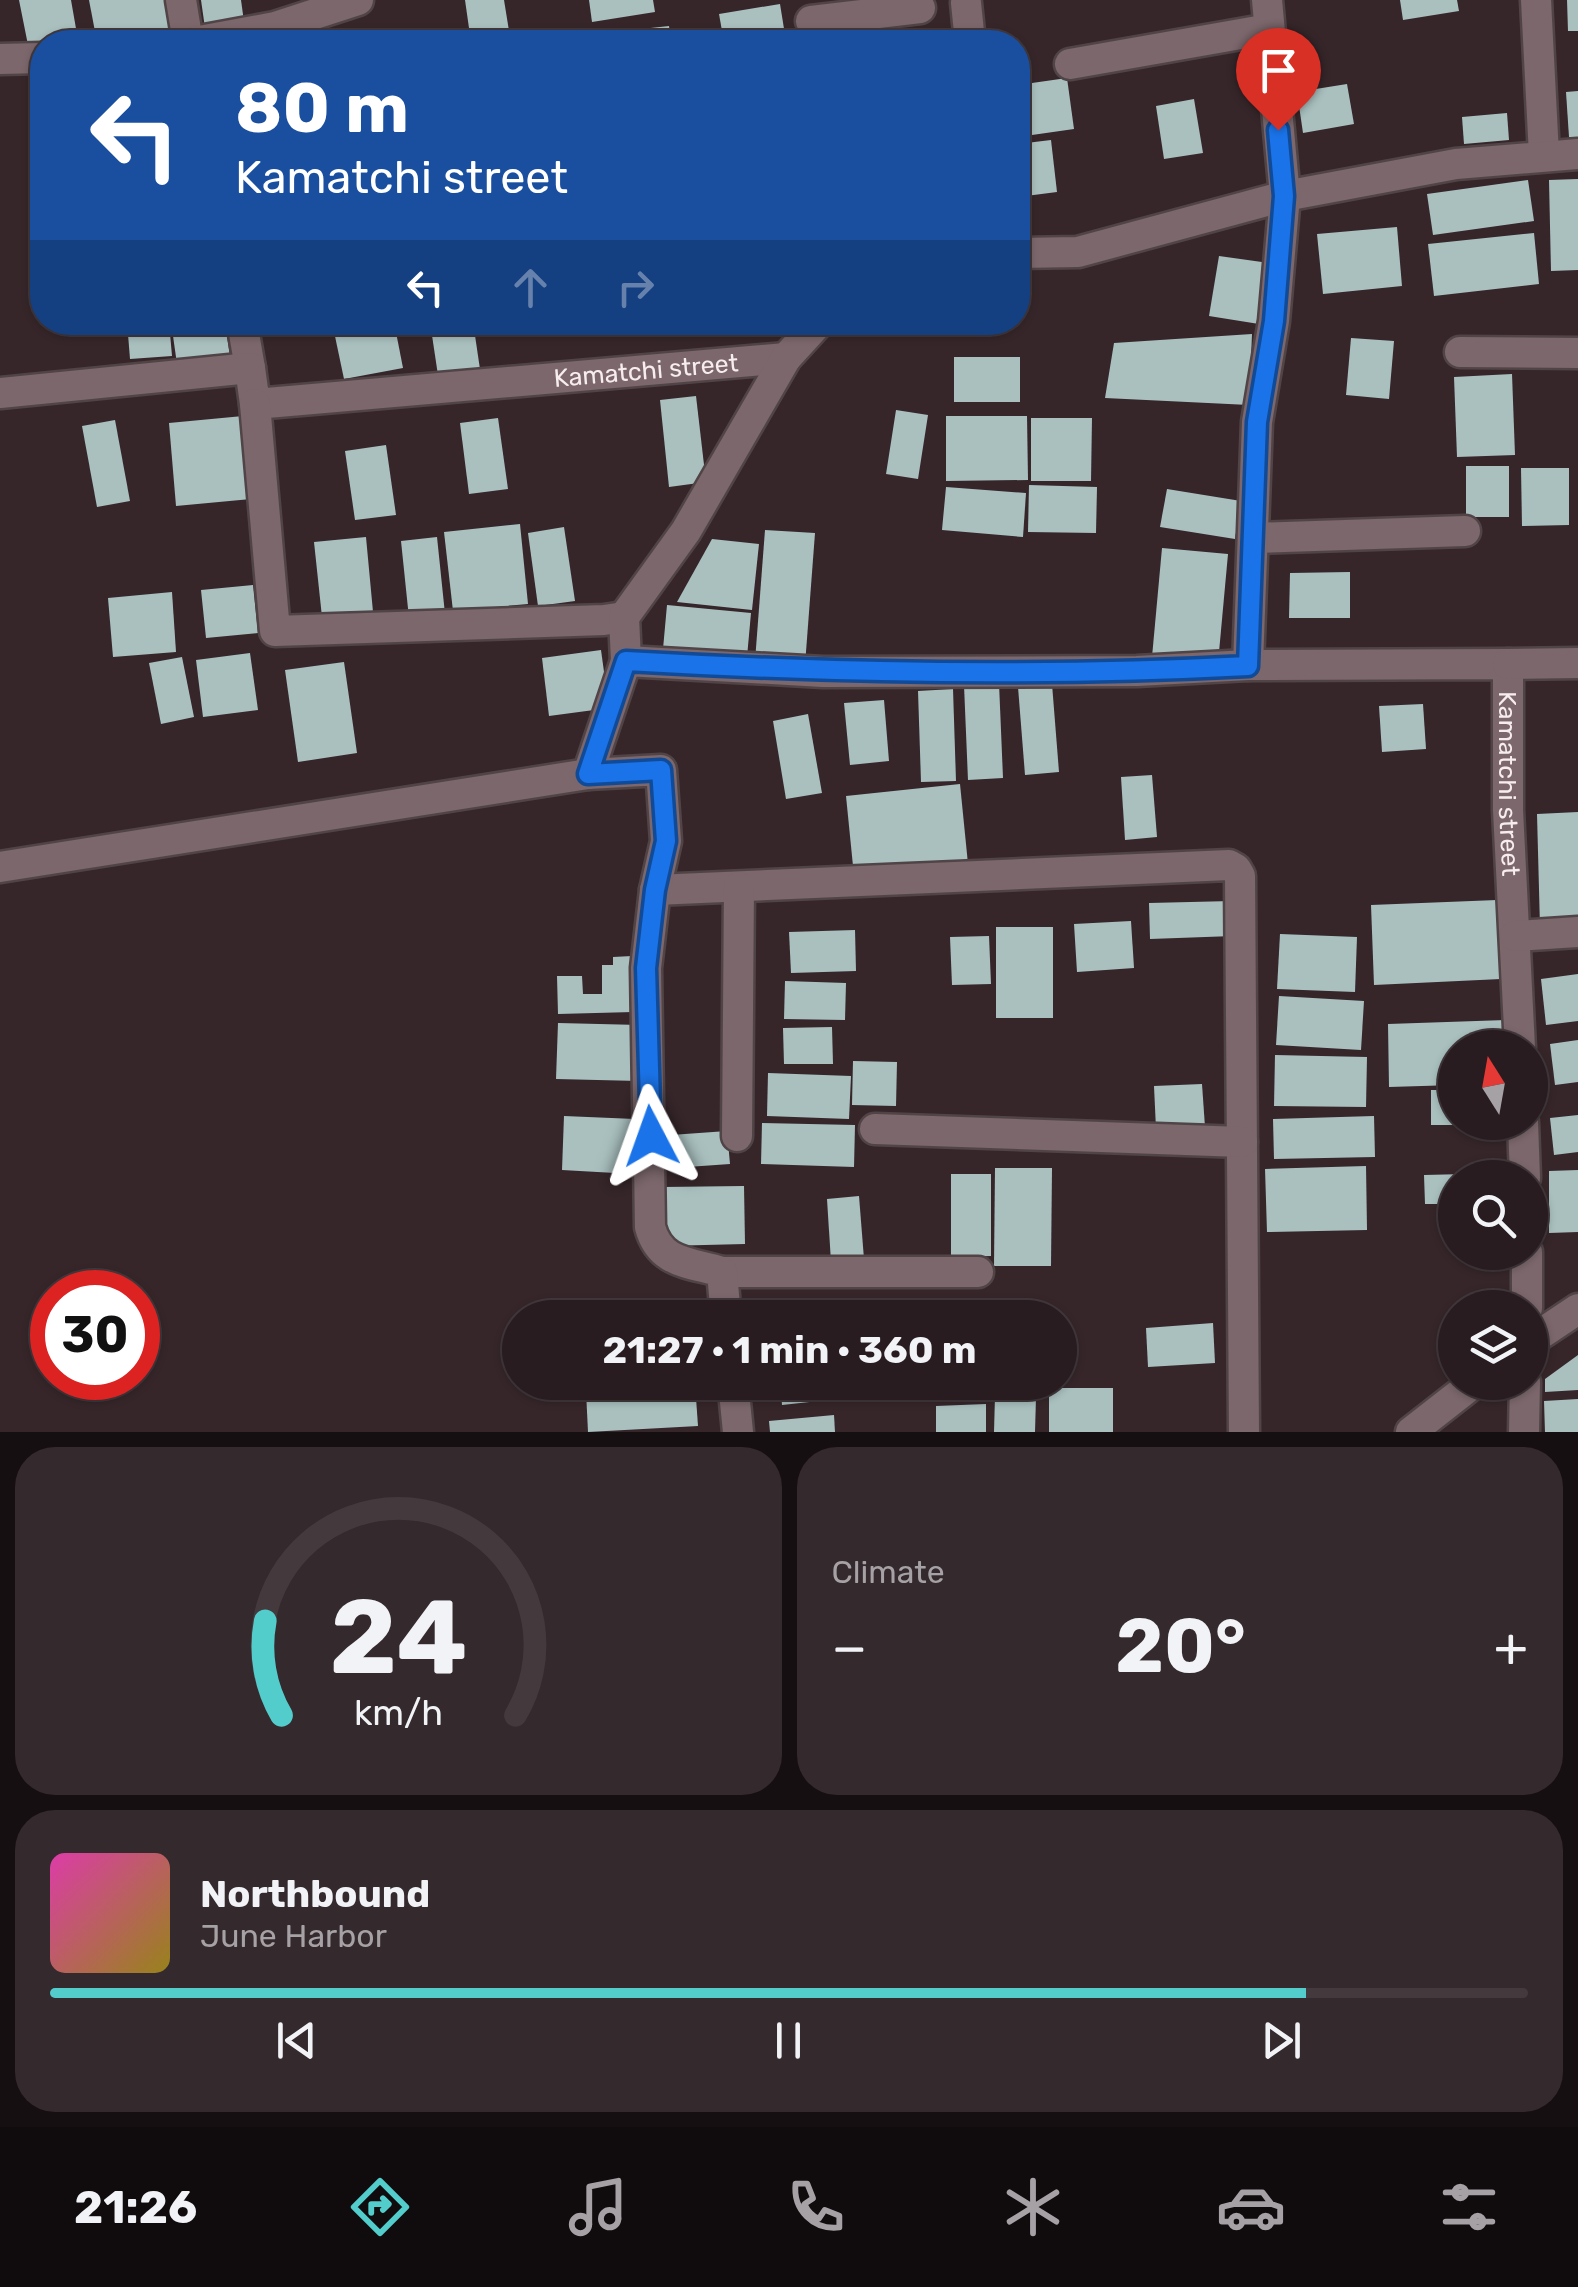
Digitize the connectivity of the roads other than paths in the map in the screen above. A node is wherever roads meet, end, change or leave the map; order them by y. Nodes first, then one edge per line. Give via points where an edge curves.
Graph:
1 (180, 0) edge
2 (358, 0) edge
3 (1536, 0) edge
4 (966, 3) dead end
5 (920, 8) dead end
6 (1268, 15) edge
7 (811, 21) edge
8 (188, 30) edge
9 (262, 30) edge
10 (969, 30) edge
11 (0, 58) edge
12 (30, 58) edge
13 (1070, 64) dead end
14 (1578, 154) edge
15 (1544, 155) junction
16 (1284, 196) junction
17 (1030, 253) edge
18 (244, 335) edge
19 (807, 335) edge
20 (1460, 352) dead end
21 (1578, 352) edge
22 (786, 358) junction
23 (250, 368) junction
24 (0, 392) edge
25 (255, 404) junction
26 (1465, 531) dead end
27 (1253, 538) junction
28 (624, 617) junction
29 (626, 661) junction
30 (1578, 663) edge
31 (1508, 664) junction
32 (1248, 666) junction
33 (588, 774) junction
34 (0, 867) edge
35 (739, 887) junction
36 (655, 890) junction
37 (1578, 932) edge
38 (1515, 936) junction
39 (1519, 1030) edge
40 (875, 1129) dead end
41 (737, 1136) dead end
42 (1242, 1142) junction
43 (722, 1272) junction
44 (978, 1272) dead end
45 (724, 1300) edge
46 (1578, 1309) edge
47 (1548, 1329) edge
48 (735, 1400) edge
49 (1452, 1400) edge
50 (1525, 1400) edge
51 (738, 1432) edge
52 (1244, 1432) edge
53 (1410, 1432) edge
54 (1524, 1432) edge

1 - 8 street
2 - 9 street
3 - 15 street
4 - 10 street
5 - 7 street
6 - 13 street
6 - 16 street
11 - 12 street
14 - 15 street
15 - 16 street
16 - 17 street via 1078,252
16 - 27 street via 1257,422
18 - 23 street
19 - 22 street
20 - 21 street
22 - 25 street, Kamatchi street
22 - 28 street, Kamatchi street via 686,531
23 - 24 street
23 - 25 street
25 - 28 street via 275,631
26 - 27 street
27 - 32 street
28 - 29 street
29 - 32 street, Kamatchi street via 823,672
29 - 33 street
30 - 31 street
31 - 32 street, Kamatchi street
31 - 38 street, Kamatchi street
33 - 34 street
33 - 36 street via 661,770 666,841
35 - 36 street
35 - 41 street
35 - 42 street via 1236,869
36 - 43 street via 646,968 650,1227 666,1256
37 - 38 street
38 - 39 street, Kamatchi street
40 - 42 street
42 - 52 street
43 - 44 street
43 - 45 street
46 - 47 street
48 - 51 street
49 - 53 street
50 - 54 street

